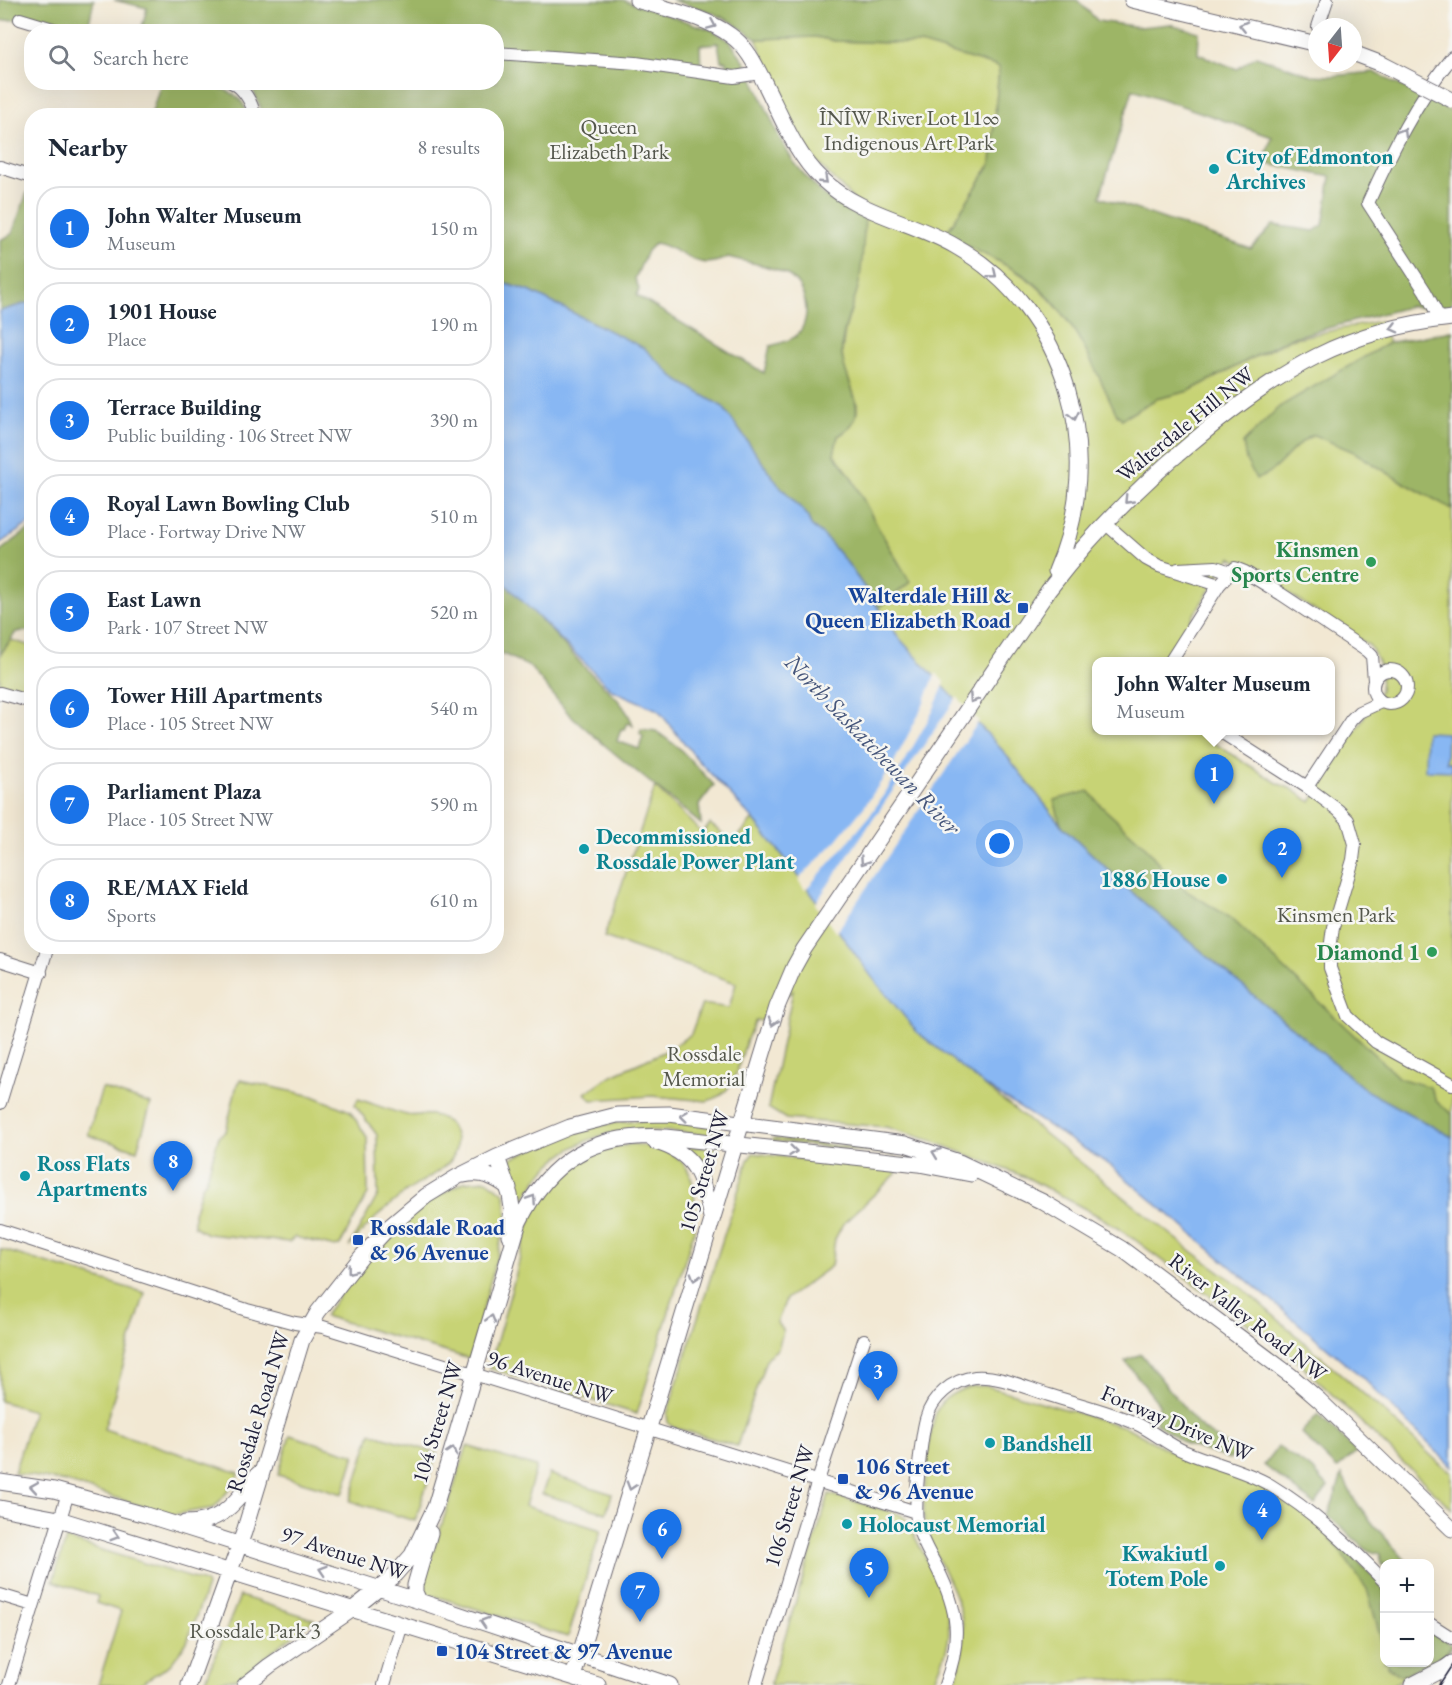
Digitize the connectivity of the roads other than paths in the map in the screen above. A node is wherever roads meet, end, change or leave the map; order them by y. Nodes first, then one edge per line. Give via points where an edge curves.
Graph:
1 (637, 0) edge
2 (1132, 0) edge
3 (1327, 0) edge
4 (1321, 18) edge
5 (20, 19) dead end
6 (37, 24) edge
7 (1308, 37) edge
8 (504, 54) edge
9 (1362, 56) edge
10 (1452, 57) edge
11 (760, 73) junction
12 (242, 90) edge
13 (1452, 100) edge
14 (252, 108) edge
15 (0, 167) edge
16 (24, 174) edge
17 (1446, 319) edge
18 (1105, 523) junction
19 (1171, 569) junction
20 (1230, 572) junction
21 (1219, 585) junction
22 (1048, 591) junction
23 (1006, 651) joint
24 (1173, 657) edge
25 (1372, 658) junction
26 (1397, 671) junction
27 (1374, 680) junction
28 (0, 693) edge
29 (24, 700) edge
30 (1381, 702) junction
31 (1226, 735) edge
32 (1307, 787) junction
33 (46, 954) edge
34 (0, 960) edge
35 (40, 973) junction
36 (1452, 1084) edge
37 (0, 1103) edge
38 (742, 1123) junction
39 (632, 1136) junction
40 (735, 1144) junction
41 (497, 1157) junction
42 (457, 1176) junction
43 (989, 1178) junction
44 (508, 1188) junction
45 (712, 1221) junction
46 (0, 1230) edge
47 (509, 1253) junction
48 (309, 1325) junction
49 (864, 1340) dead end
50 (474, 1375) junction
51 (648, 1430) junction
52 (264, 1467) junction
53 (818, 1481) junction
54 (0, 1482) edge
55 (68, 1493) junction
56 (435, 1507) junction
57 (0, 1508) edge
58 (916, 1512) junction
59 (59, 1519) junction
60 (171, 1523) junction
61 (1452, 1529) edge
62 (239, 1544) junction
63 (230, 1571) junction
64 (1380, 1577) edge
65 (379, 1589) junction
66 (0, 1594) edge
67 (419, 1601) junction
68 (33, 1605) junction
69 (353, 1609) junction
70 (402, 1624) junction
71 (1434, 1627) edge
72 (1452, 1638) edge
73 (580, 1653) junction
74 (1452, 1664) edge
75 (188, 1681) edge
76 (571, 1681) edge
77 (9, 1685) edge
78 (245, 1685) edge
79 (384, 1685) edge
80 (598, 1685) edge
81 (670, 1685) edge
82 (756, 1685) edge
83 (945, 1685) edge
84 (1412, 1685) edge
85 (1447, 1685) edge

1 -> 11 main road via 712,24 746,50
7 -> 2 main road
3 - 4 street
5 - 6 street
8 - 11 street via 636,63 728,76
9 - 13 main road, bridge
17 -> 10 street via 1368,203 1392,149
11 -> 22 main road via 793,140 827,184 862,207 930,232 958,247 1005,283 1038,325 1064,380 1080,455 1071,527
12 - 14 street
15 - 16 street
17 -> 18 main road, Walterdale Hill NW via 1390,328 1358,339 1317,356 1276,380 1201,434
18 - 19 street via 1146,559
18 - 22 main road, Walterdale Hill NW
19 - 20 street via 1206,567
19 - 21 street
20 - 21 street
20 - 25 street via 1234,568 1245,572
21 - 24 street
22 - 23 main road, Walterdale Hill NW
23 -> 38 main road, 105 Street NW via 794,967 777,1007
25 - 26 street
25 - 27 street
26 - 27 street via 1386,670
26 - 30 street via 1405,679 1405,695 1392,704
27 - 30 street via 1374,693
28 - 29 street
30 - 32 street via 1351,720
31 - 32 street
32 - 36 street via 1348,820 1355,843 1330,950 1330,968 1348,1016 1376,1042
33 - 35 street
34 - 35 street
35 - 37 street
38 - 40 main road, 105 Street NW
38 -> 41 main road, Rossdale Road NW via 669,1114 617,1115 570,1126
43 -> 38 main road, River Valley Road NW via 959,1162 905,1144
39 - 40 main road
39 - 45 main road via 671,1147 692,1162 703,1182
47 -> 39 main road via 524,1213 558,1168 595,1144
40 -> 43 main road, River Valley Road NW via 919,1164
40 - 45 main road, 105 Street NW
41 - 42 main road, Rossdale Road NW
41 - 44 main road
42 - 44 main road via 486,1175
42 -> 48 main road, Rossdale Road NW via 389,1227
43 - 61 main road, River Valley Road NW via 1043,1202 1122,1249 1192,1299 1290,1375
44 - 47 main road via 512,1208
45 -> 51 main road, 105 Street NW
46 - 48 street, 96 Avenue NW via 246,1310
50 -> 47 main road, 104 Street NW
48 - 50 street, 96 Avenue NW
48 - 52 main road, Rossdale Road NW
49 - 53 street, 106 Street NW
50 - 51 street, 96 Avenue NW
56 -> 50 main road, 104 Street NW
51 - 53 street, 96 Avenue NW
51 -> 73 main road, 105 Street NW
52 - 60 main road via 221,1515 198,1523
52 - 62 main road, Rossdale Road NW
53 - 58 street, 96 Avenue NW
53 - 82 street, 106 Street NW
55 -> 54 main road, 97 Avenue NW
55 - 59 street
55 - 60 main road, 97 Avenue NW
56 - 65 main road, 104 Street NW via 412,1555
56 - 67 main road via 415,1585
57 - 59 main road
58 - 64 street, Fortway Drive NW via 925,1428 933,1404 957,1382 991,1378 1136,1423 1184,1452 1262,1481 1334,1533
58 - 83 street, Fortway Drive NW via 921,1537 955,1616 956,1649
59 -> 63 main road
59 - 68 street
60 - 62 main road, 97 Avenue NW
62 - 63 main road, Rossdale Road NW
65 -> 62 main road, 97 Avenue NW
63 - 69 main road
63 - 75 main road, Rossdale Road NW
65 - 67 main road, 97 Avenue NW
65 - 69 main road, 104 Street NW
66 - 68 street
73 -> 67 main road, 97 Avenue NW
68 - 77 street
69 - 70 main road
69 - 78 main road, 104 Street NW
70 - 76 main road
70 - 79 street
71 - 72 street
73 - 76 main road, 105 Street NW
73 - 81 main road, 97 Avenue NW
74 - 84 main road
74 - 85 main road
76 - 80 main road

